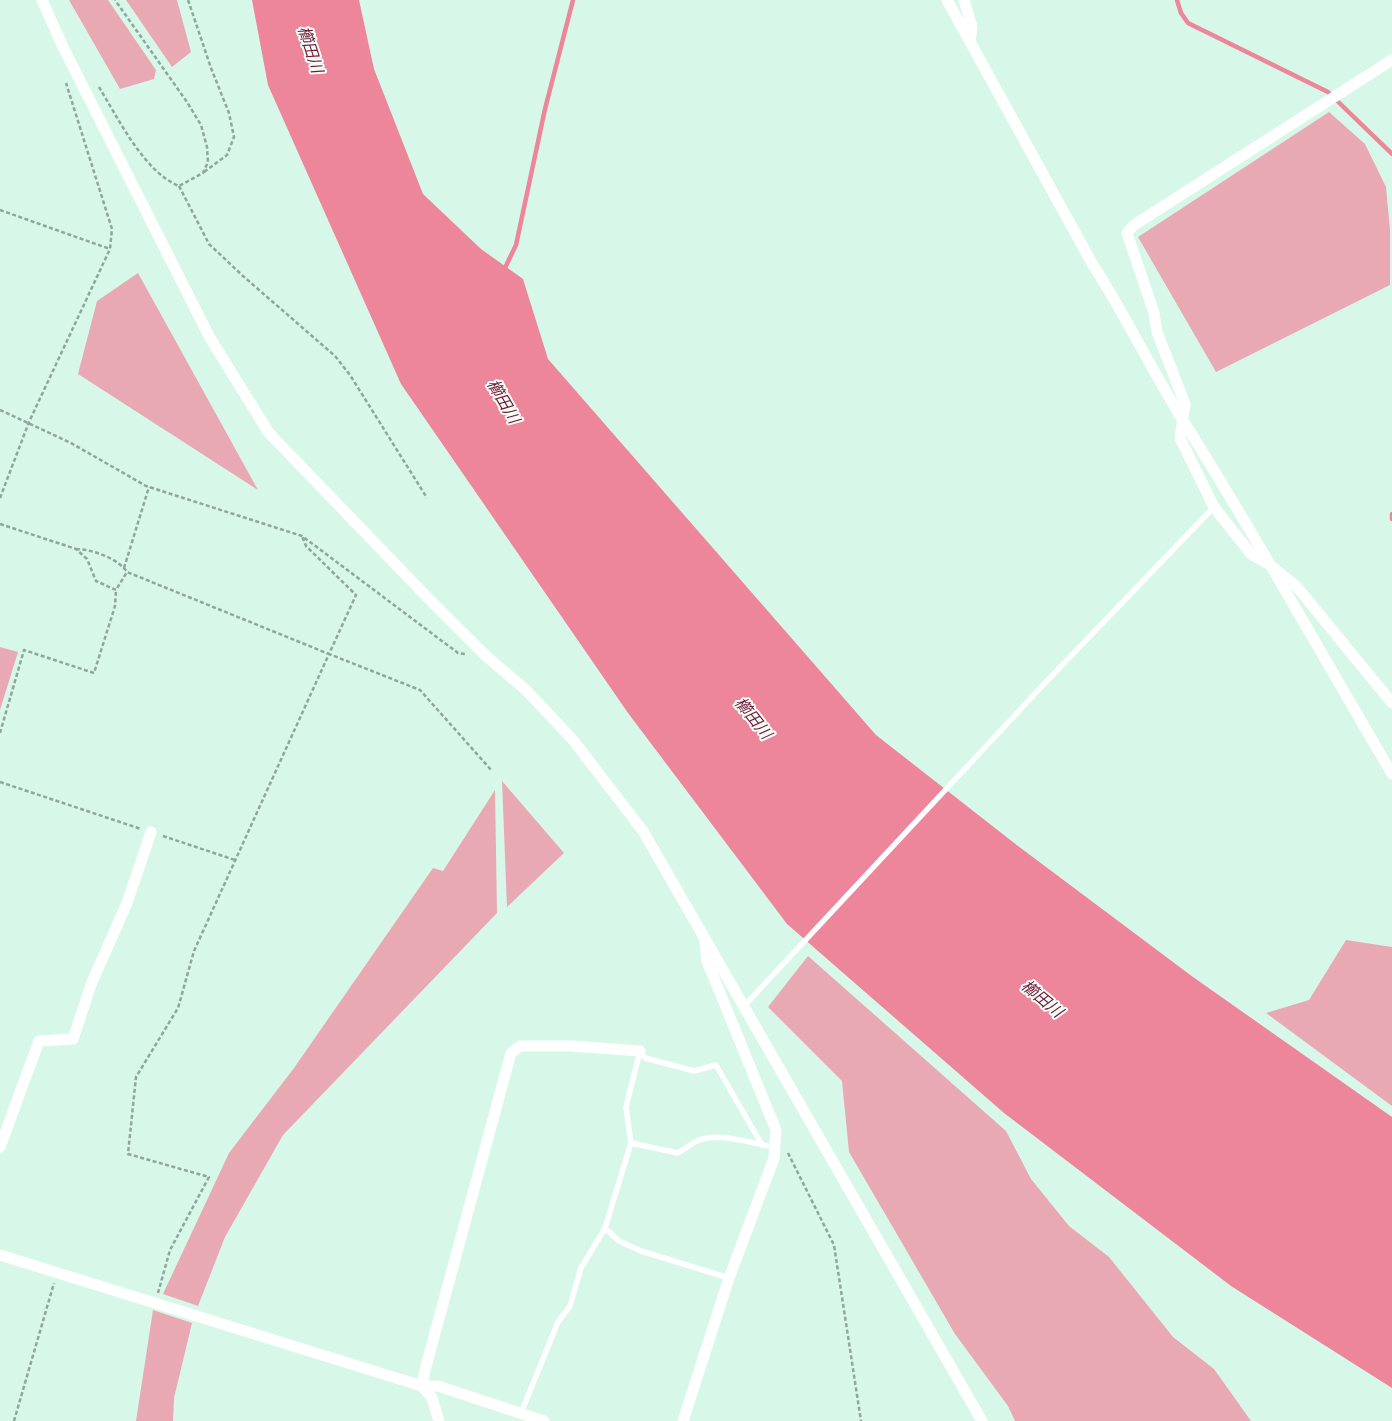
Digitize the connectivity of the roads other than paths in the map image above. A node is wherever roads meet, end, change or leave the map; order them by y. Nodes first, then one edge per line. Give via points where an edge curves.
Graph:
1 (42, 0) edge
2 (947, 0) edge
3 (964, 0) edge
4 (970, 41) junction
5 (1392, 60) edge
6 (1184, 422) junction
7 (1214, 507) junction
8 (1270, 565) junction
9 (1392, 703) edge
10 (1392, 774) edge
11 (151, 832) road end
12 (705, 937) junction
13 (745, 1005) junction
14 (640, 1051) junction
15 (631, 1143) junction
16 (762, 1145) junction
17 (776, 1147) junction
18 (0, 1148) edge
19 (605, 1228) junction
20 (0, 1255) edge
21 (729, 1278) junction
22 (422, 1386) junction
23 (521, 1413) junction
24 (439, 1421) edge
25 (544, 1421) edge
26 (683, 1421) edge
27 (982, 1421) edge

1 - 12 street via 210,338 269,433 486,656 526,690 573,740 643,831
2 - 4 street
3 - 4 street via 972,27
4 - 6 street
5 - 6 street via 1134,225 1127,233 1154,313 1157,332 1185,404
6 - 7 street via 1180,438
6 - 8 street
7 - 8 street via 1250,554
7 - 13 lane
8 - 9 street via 1297,587
8 - 10 street
11 - 18 street via 127,903 92,982 73,1039 39,1041
12 - 13 street
12 - 17 street via 707,961 776,1130
13 - 27 street
14 - 15 lane via 626,1107
14 - 16 lane via 645,1058 694,1071 716,1065
14 - 22 street via 520,1046 511,1054
15 - 16 lane via 678,1153 699,1140 713,1138 731,1138
15 - 19 lane
16 - 17 lane
17 - 21 street
19 - 21 lane via 619,1241 641,1251
19 - 23 lane via 581,1268 570,1306 558,1322
20 - 22 street
21 - 26 street
22 - 23 street via 438,1386
22 - 24 street via 432,1398
23 - 25 street

